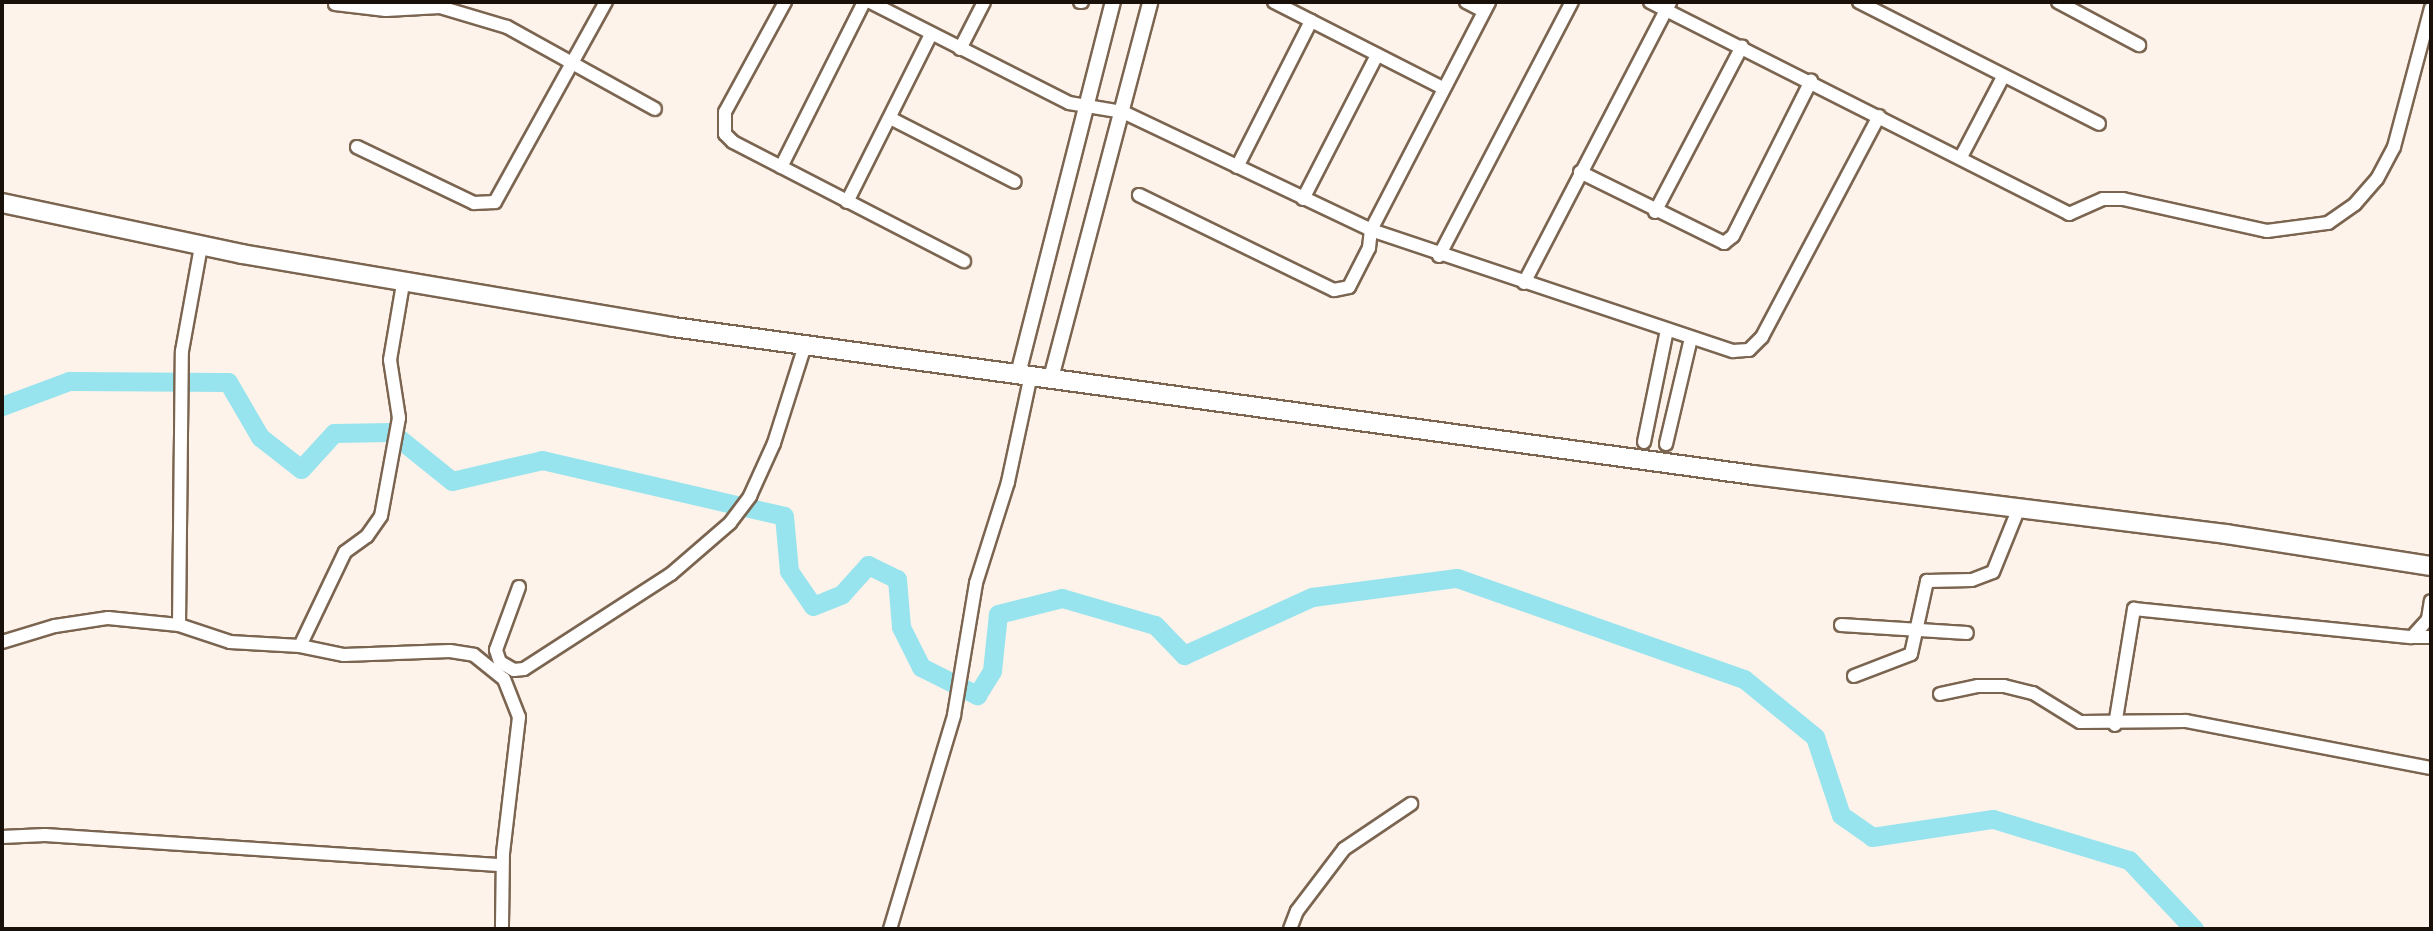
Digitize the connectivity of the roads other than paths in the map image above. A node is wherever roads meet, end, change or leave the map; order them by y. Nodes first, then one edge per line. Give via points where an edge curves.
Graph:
1 (606, 2) edge
2 (785, 2) edge
3 (864, 2) edge
4 (870, 2) edge
5 (985, 2) edge
6 (1113, 2) edge
7 (1150, 2) edge
8 (1274, 2) edge
9 (1466, 2) edge
10 (1572, 2) edge
11 (1650, 2) edge
12 (1859, 2) edge
13 (2058, 2) edge
14 (335, 4) dead end
15 (1668, 6) edge
16 (1487, 7) edge
17 (2431, 8) edge
18 (1311, 21) junction
19 (932, 34) junction
20 (2139, 44) dead end
21 (1742, 46) junction
22 (960, 49) junction
23 (1377, 55) junction
24 (572, 66) junction
25 (2003, 77) junction
26 (1811, 81) junction
27 (1443, 88) junction
28 (1087, 103) junction
29 (655, 109) dead end
30 (1123, 112) junction
31 (1879, 116) junction
32 (890, 118) junction
33 (2099, 124) dead end
34 (357, 147) dead end
35 (1961, 157) junction
36 (1237, 166) junction
37 (781, 167) junction
38 (1580, 172) junction
39 (1015, 182) dead end
40 (1139, 195) dead end
41 (1303, 199) junction
42 (847, 202) junction
43 (2, 203) edge
44 (1656, 212) junction
45 (1371, 230) junction
46 (201, 246) junction
47 (1439, 257) junction
48 (964, 261) dead end
49 (1524, 283) junction
50 (403, 284) junction
51 (1667, 330) junction
52 (1691, 338) junction
53 (805, 345) junction
54 (1024, 374) junction
55 (1051, 378) junction
56 (1644, 442) dead end
57 (1666, 444) dead end
58 (2018, 510) junction
59 (2431, 566) edge
60 (519, 587) dead end
61 (2431, 601) edge
62 (179, 625) junction
63 (1841, 625) dead end
64 (1916, 632) junction
65 (1967, 633) dead end
66 (2412, 637) junction
67 (2431, 637) edge
68 (2, 642) edge
69 (300, 646) junction
70 (1854, 676) dead end
71 (1940, 694) dead end
72 (2115, 724) junction
73 (2431, 768) edge
74 (1411, 804) dead end
75 (2, 837) edge
76 (502, 865) junction
77 (502, 929) edge
78 (890, 929) edge
79 (1290, 929) edge

1 - 24 street
2 - 37 street via 723,123 733,142
3 - 37 street
4 - 19 street
5 - 22 street
6 - 28 street
7 - 30 street
8 - 18 street
9 - 16 street
10 - 47 street
11 - 15 street
12 - 25 street
13 - 20 street
14 - 24 street via 456,11 507,27 563,55
15 - 21 street
15 - 38 street
16 - 27 street
17 - 35 street via 2394,147 2377,179 2355,204 2328,223 2267,231 2123,199 2103,199 2069,214
18 - 23 street
18 - 36 street
19 - 22 street
19 - 32 street
21 - 26 street
21 - 44 street
22 - 28 street via 1069,103
23 - 27 street
23 - 41 street
24 - 29 street
24 - 34 street via 495,202 474,203
25 - 33 street
25 - 35 street
26 - 31 street
26 - 44 street via 1729,241 1718,243
27 - 45 street
28 - 30 street
28 - 54 street
30 - 36 street
30 - 55 street
31 - 35 street
31 - 52 street via 1762,337 1749,350 1734,351
32 - 39 street
32 - 42 street
36 - 41 street
37 - 42 street
38 - 44 street
38 - 49 street
40 - 45 street via 1334,290 1349,287 1355,278
41 - 45 street
42 - 48 street
43 - 46 main road
45 - 47 street
46 - 50 main road
46 - 62 street via 182,351
47 - 49 street
49 - 51 street
50 - 53 main road
50 - 69 street via 390,360 399,418 381,516 367,536 345,552
51 - 52 street
51 - 56 street
52 - 57 street
53 - 54 main road
53 - 60 street via 774,443 750,496 730,523 671,574 524,669 514,670 500,662 496,650
54 - 55 main road
54 - 78 street via 1008,482 976,583 954,715
55 - 58 main road
58 - 59 main road via 2227,534
58 - 64 street via 1993,572 1972,580 1927,581
61 - 66 street via 2428,619
62 - 68 street via 90,619
62 - 69 street via 230,642
63 - 64 street
64 - 65 street
64 - 70 street via 1906,658
66 - 67 street
66 - 72 street via 2134,609
69 - 76 street via 375,657 450,651 474,655 494,667 516,701 519,717
71 - 72 street via 1978,685 2004,686 2033,693 2080,722
72 - 73 street via 2186,721
74 - 79 street via 1344,849 1297,911
75 - 76 street via 45,835
76 - 77 street

